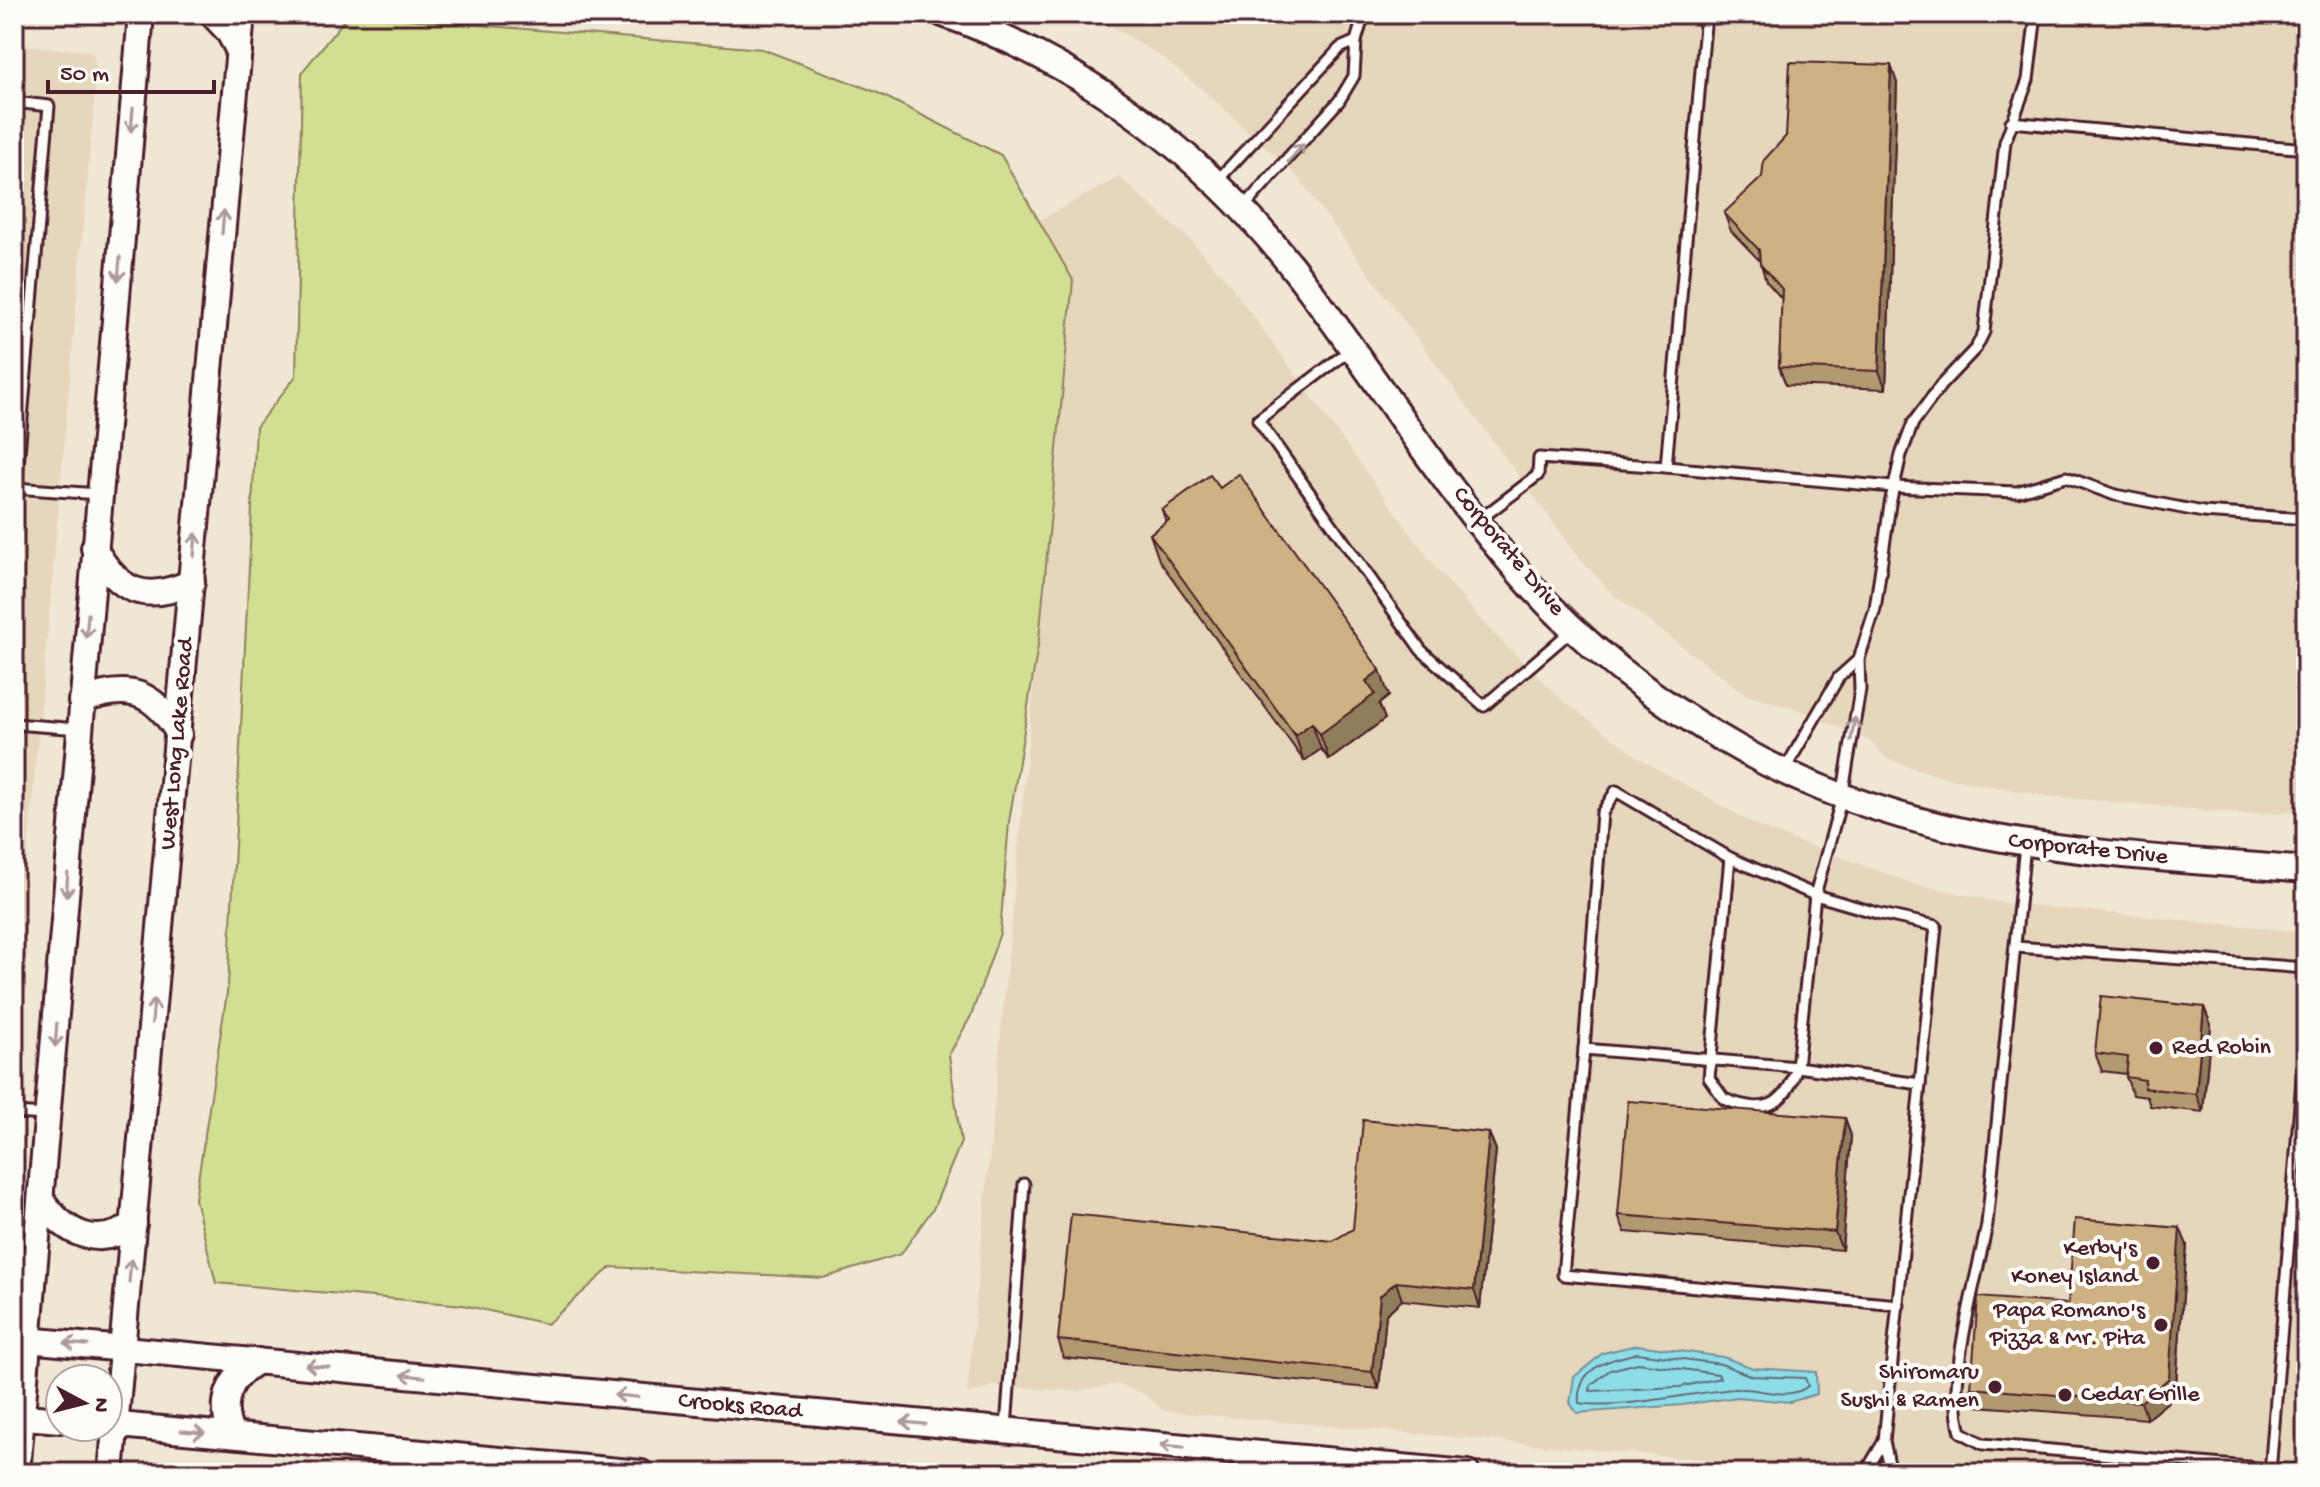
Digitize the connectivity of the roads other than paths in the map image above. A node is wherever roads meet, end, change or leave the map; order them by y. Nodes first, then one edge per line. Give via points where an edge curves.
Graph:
1 (141, 14) edge
2 (212, 14) edge
3 (242, 14) edge
4 (943, 14) edge
5 (1364, 14) edge
6 (1706, 14) edge
7 (2036, 14) edge
8 (1356, 41) junction
9 (239, 51) junction
10 (14, 102) edge
11 (2011, 122) junction
12 (2306, 149) edge
13 (1215, 183) junction
14 (1242, 209) junction
15 (1352, 348) junction
16 (1666, 467) junction
17 (1893, 487) junction
18 (15, 488) edge
19 (99, 494) junction
20 (2306, 519) edge
21 (1477, 522) junction
22 (94, 548) junction
23 (192, 582) junction
24 (1573, 628) junction
25 (1859, 659) junction
26 (81, 701) junction
27 (14, 724) edge
28 (79, 729) junction
29 (179, 734) junction
30 (1783, 771) junction
31 (1842, 797) junction
32 (2025, 845) junction
33 (1730, 858) junction
34 (2306, 870) edge
35 (1815, 895) junction
36 (2016, 947) junction
37 (2306, 968) edge
38 (2306, 1031) edge
39 (1584, 1049) junction
40 (1710, 1060) junction
41 (1797, 1067) junction
42 (1920, 1084) junction
43 (14, 1113) edge
44 (49, 1115) junction
45 (1024, 1184) dead end
46 (41, 1199) junction
47 (134, 1224) junction
48 (1899, 1305) junction
49 (22, 1340) edge
50 (123, 1348) junction
51 (258, 1361) junction
52 (121, 1363) edge
53 (18, 1416) edge
54 (44, 1418) edge
55 (124, 1426) edge
56 (1006, 1431) junction
57 (232, 1435) junction
58 (1884, 1441) junction
59 (112, 1443) edge
60 (1237, 1462) edge
61 (1413, 1471) edge
62 (2270, 1471) edge
63 (2306, 1472) edge
64 (17, 1473) edge
65 (111, 1473) edge
66 (641, 1473) edge
67 (1467, 1473) edge
68 (1865, 1473) edge
69 (1891, 1473) edge

1 -> 19 main road
2 - 9 main road
3 - 9 main road, West Long Lake Road
4 - 13 main road, Corporate Drive via 1085,82 1154,129
5 - 8 lane
6 - 16 lane
7 - 11 lane via 2028,80
8 - 13 lane via 1340,48
14 -> 8 lane via 1339,101 1354,76
23 -> 9 main road, West Long Lake Road
10 - 18 lane via 49,106
11 - 12 lane
11 - 17 lane via 1984,332 1913,423
13 - 14 main road, Corporate Drive
14 - 15 main road, Corporate Drive
15 - 21 main road, Corporate Drive
15 - 24 lane via 1258,420 1421,650 1484,706
16 - 17 lane
16 - 21 lane via 1539,458 1538,475
17 - 20 lane via 2017,492 2066,477 2115,495 2203,512
17 - 25 lane via 1875,609
18 - 19 lane
19 - 22 main road
21 - 24 main road, Corporate Drive
22 - 23 main road via 105,568 134,591 165,592
22 -> 26 main road
23 - 29 main road, West Long Lake Road
24 - 30 main road, Corporate Drive via 1660,699
25 - 30 lane via 1839,677
31 -> 25 lane via 1860,690
26 - 28 main road
26 - 29 main road via 111,691 141,695 167,714
27 - 28 lane
28 -> 44 main road
47 -> 29 main road, West Long Lake Road
30 - 31 main road, Corporate Drive
31 - 32 main road, Corporate Drive via 1939,827
31 - 35 lane
32 - 34 main road, Corporate Drive
32 - 36 lane
33 - 35 lane
33 - 39 lane via 1616,791 1602,813
33 - 40 lane
35 - 41 lane
35 - 42 lane via 1936,926
36 - 37 lane
36 - 62 lane via 1987,1224 1962,1354 1957,1413 1961,1432 1983,1444
38 - 62 lane
39 - 40 lane
39 - 48 lane via 1563,1275
40 - 41 lane
40 - 41 lane via 1709,1078 1717,1094 1754,1106 1783,1098
41 - 42 lane
42 - 48 lane
43 - 44 lane
44 - 46 main road
45 - 56 lane
46 - 47 main road via 53,1216 82,1236 110,1237
46 - 49 main road
50 -> 47 main road, West Long Lake Road
48 - 58 lane
50 -> 49 main road, Crooks Road
49 - 53 main road
50 - 51 main road, Crooks Road
50 - 52 main road, West Long Lake Road
56 -> 51 main road, Crooks Road
51 - 57 main road via 236,1376 229,1389 224,1412
53 - 54 main road
53 - 64 main road
55 -> 57 main road
60 -> 56 main road, Crooks Road
57 - 66 main road
58 - 68 lane
58 - 69 lane
59 - 65 main road, West Long Lake Road
60 - 61 main road, Crooks Road
61 - 67 main road, Crooks Road
62 - 63 lane

